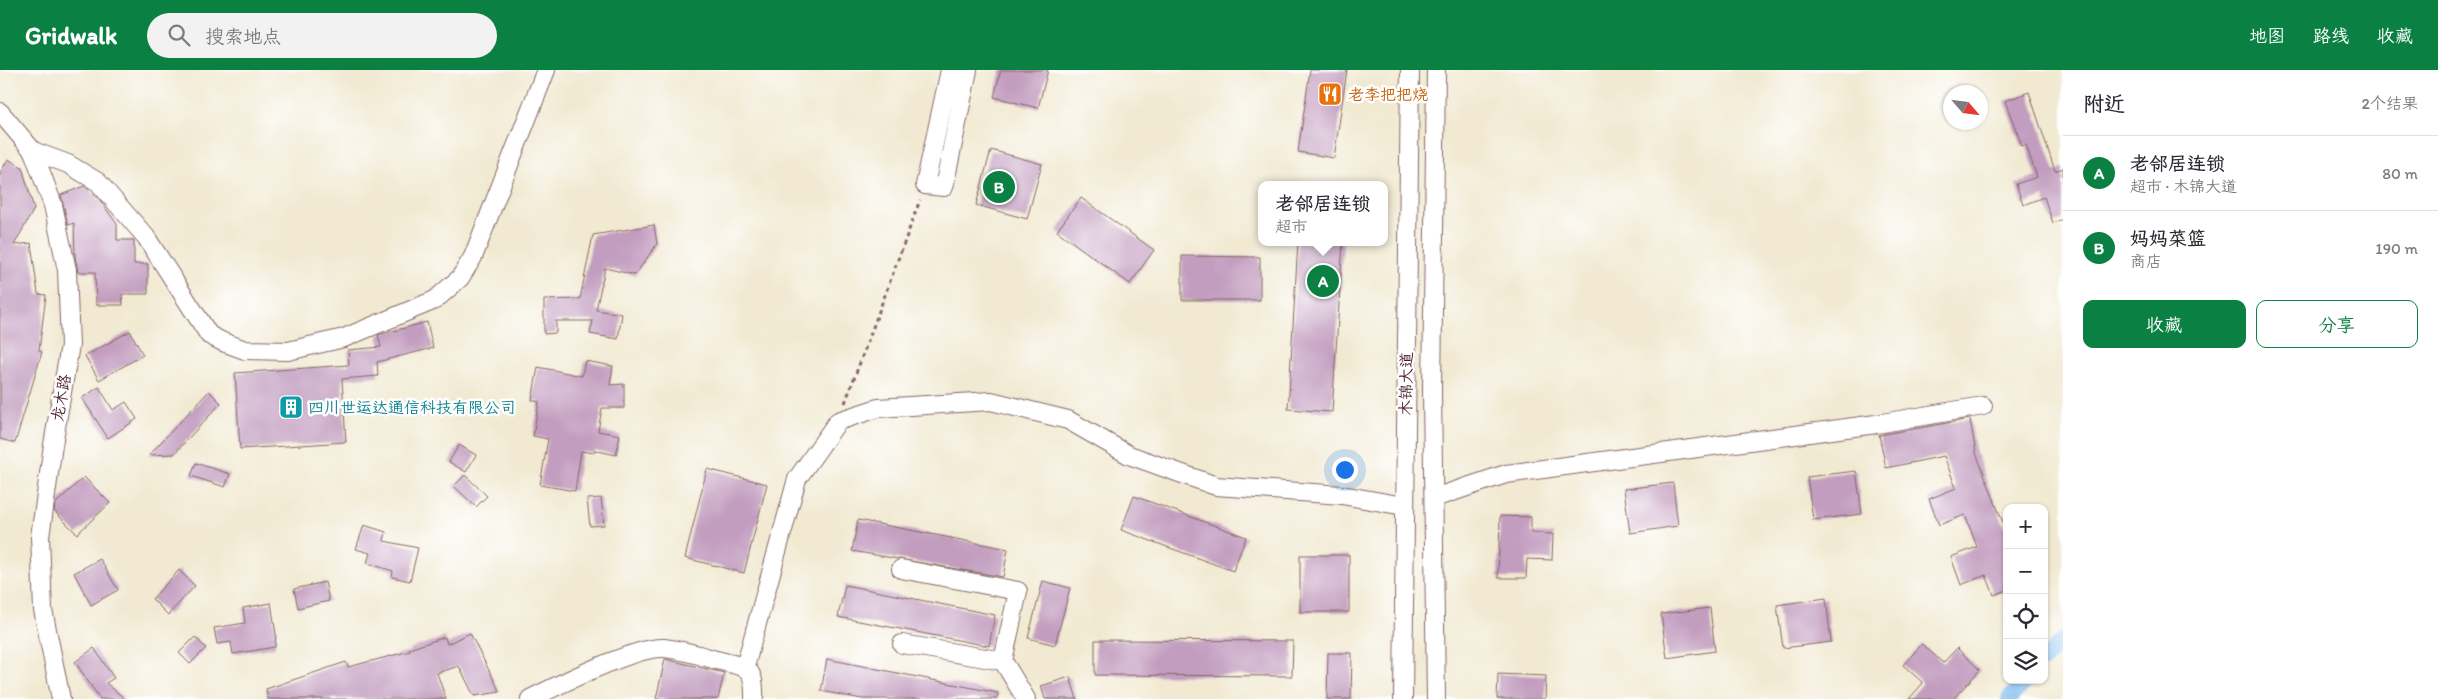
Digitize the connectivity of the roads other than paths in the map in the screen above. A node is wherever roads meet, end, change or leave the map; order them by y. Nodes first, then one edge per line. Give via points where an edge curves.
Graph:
1 (546, 70) edge
2 (950, 70) edge
3 (968, 70) edge
4 (1410, 70) edge
5 (1436, 70) edge
6 (0, 112) edge
7 (34, 151) junction
8 (1983, 406) dead end
9 (1434, 498) junction
10 (1404, 506) junction
11 (901, 569) dead end
12 (902, 644) dead end
13 (1003, 661) junction
14 (750, 673) junction
15 (1021, 697) edge
16 (61, 699) edge
17 (530, 699) edge
18 (754, 699) edge
19 (1402, 699) edge
20 (1436, 699) edge

1 - 7 street via 473,257 460,278 435,300 344,338 288,351 245,350 209,335 146,237 98,182 68,164
2 - 3 street via 925,185 944,187
4 - 10 street, 木锦大道
5 - 9 street, 木锦大道
6 - 7 street, 龙木路
7 - 16 street, 龙木路 via 53,205 67,270 70,345 40,537 42,610
8 - 9 street via 1876,424 1506,474
9 - 20 street, 木锦大道
10 - 14 street via 1342,495 1216,486 1128,455 1068,420 991,401 878,408 838,422 797,479
10 - 19 street, 木锦大道
11 - 13 street via 1018,591
12 - 13 street
13 - 15 street
14 - 17 street via 663,648 631,654
14 - 18 street

